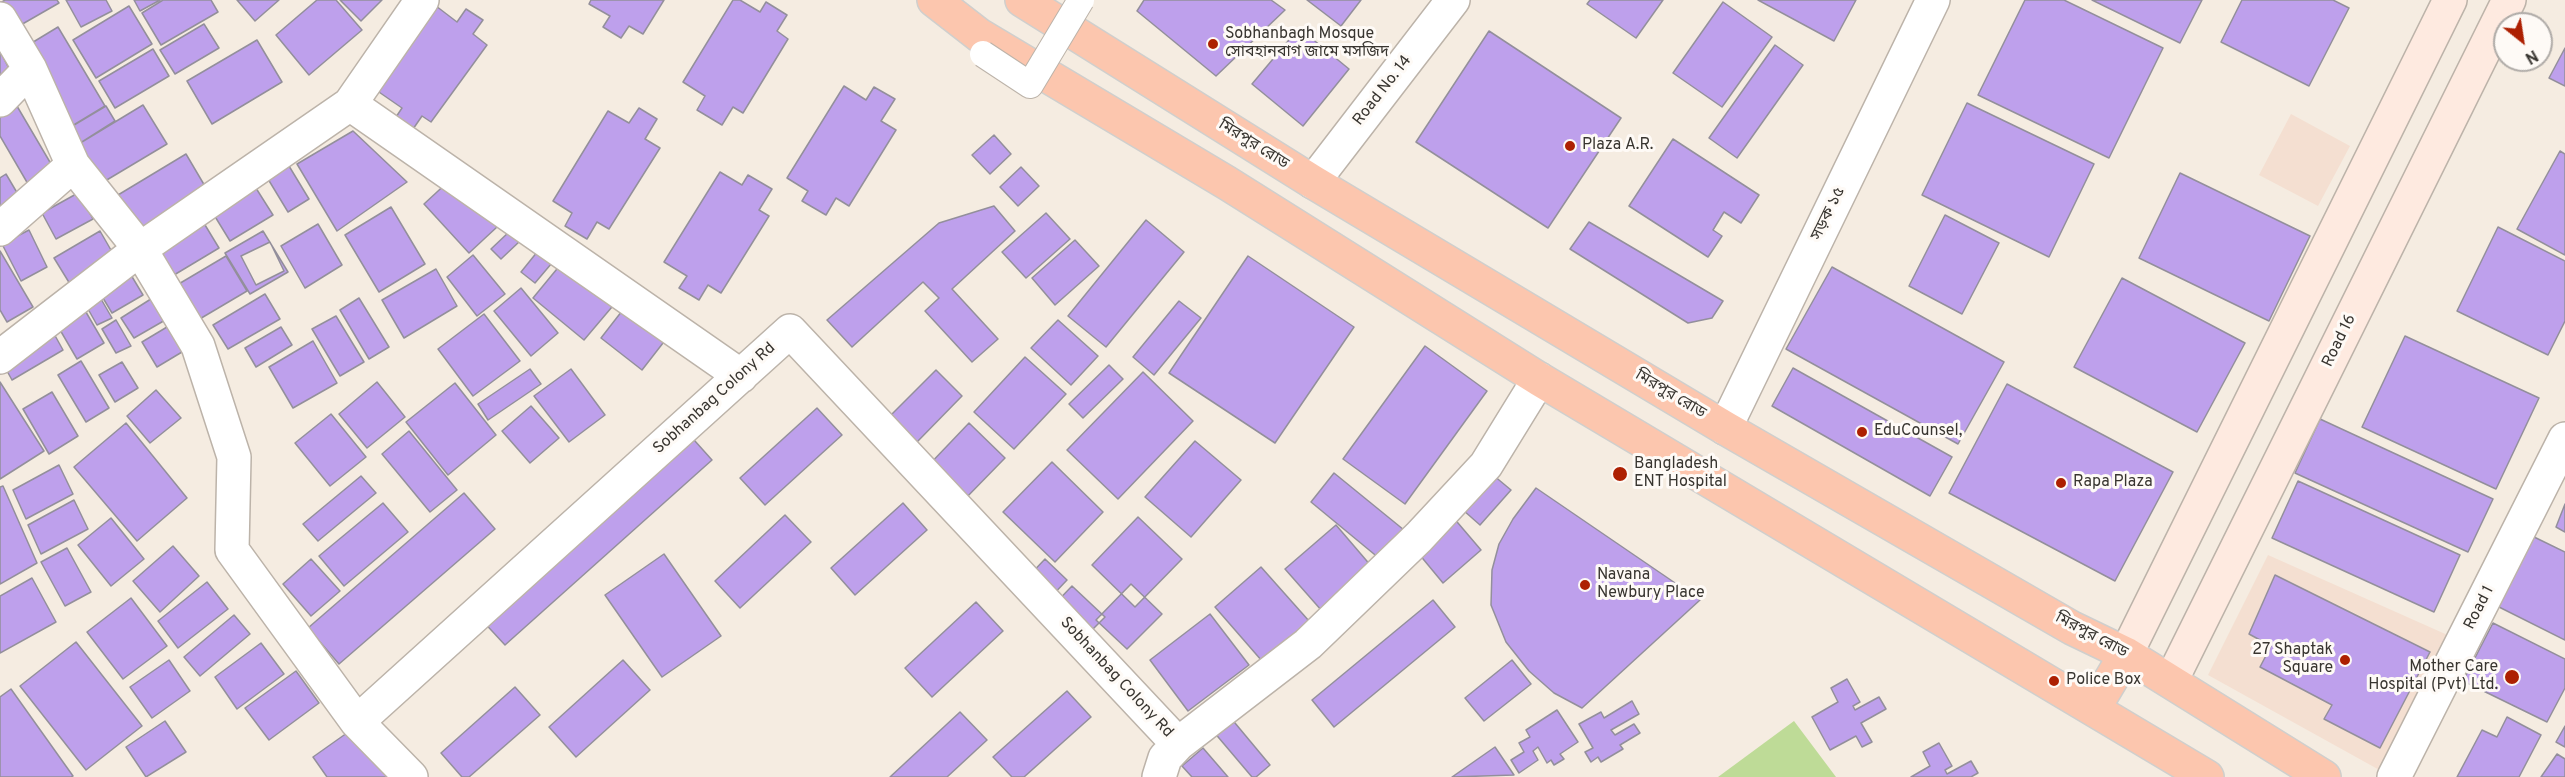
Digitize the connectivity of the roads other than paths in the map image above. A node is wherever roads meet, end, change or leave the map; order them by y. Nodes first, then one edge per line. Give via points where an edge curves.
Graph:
1 (422, 0) edge
2 (934, 0) edge
3 (1022, 0) edge
4 (1081, 0) edge
5 (1453, 0) edge
6 (1934, 0) edge
7 (2450, 0) edge
8 (2509, 0) edge
9 (0, 19) edge
10 (983, 54) dead end
11 (2420, 61) junction
12 (30, 69) junction
13 (2469, 81) junction
14 (0, 100) edge
15 (350, 104) junction
16 (1252, 144) junction
17 (73, 165) junction
18 (1313, 182) junction
19 (1227, 183) junction
20 (0, 229) edge
21 (140, 249) junction
22 (0, 357) edge
23 (741, 376) junction
24 (1539, 378) junction
25 (1725, 428) junction
26 (2565, 439) edge
27 (2126, 654) junction
28 (2171, 681) junction
29 (2094, 708) junction
30 (357, 722) junction
31 (1178, 744) junction
32 (411, 777) edge
33 (1160, 777) edge
34 (2207, 777) edge
35 (2324, 777) edge
36 (2394, 777) edge

1 - 15 street
2 - 19 highway via 979,35
3 - 16 highway, মিরপুর রোড
4 - 10 street, bridge via 1030,85
5 - 18 street, Road No. 14
6 - 25 street, সড়ক ১৫
7 - 11 main road
8 - 13 main road, Road 16
9 - 12 street
11 - 13 main road
11 - 27 main road
12 - 14 street
12 - 17 street
13 - 28 main road, Road 16
15 - 21 street
15 - 23 street
16 - 18 highway, মিরপুর রোড
16 - 19 highway
17 - 20 street
17 - 21 street
18 - 25 highway, মিরপুর রোড
19 - 24 highway
21 - 22 street
21 - 30 street via 198,346 234,457 232,550
23 - 30 street, Sobhanbag Colony Rd
23 - 31 street, Sobhanbag Colony Rd via 790,331
24 - 29 highway
24 - 31 street via 1486,465 1419,537 1308,644
25 - 27 highway, মিরপুর রোড via 2072,628
26 - 36 street, Road 1
27 - 28 highway, মিরপুর রোড
27 - 29 highway
28 - 35 highway, মিরপুর রোড
29 - 34 highway
30 - 32 street
31 - 33 street via 1165,758

